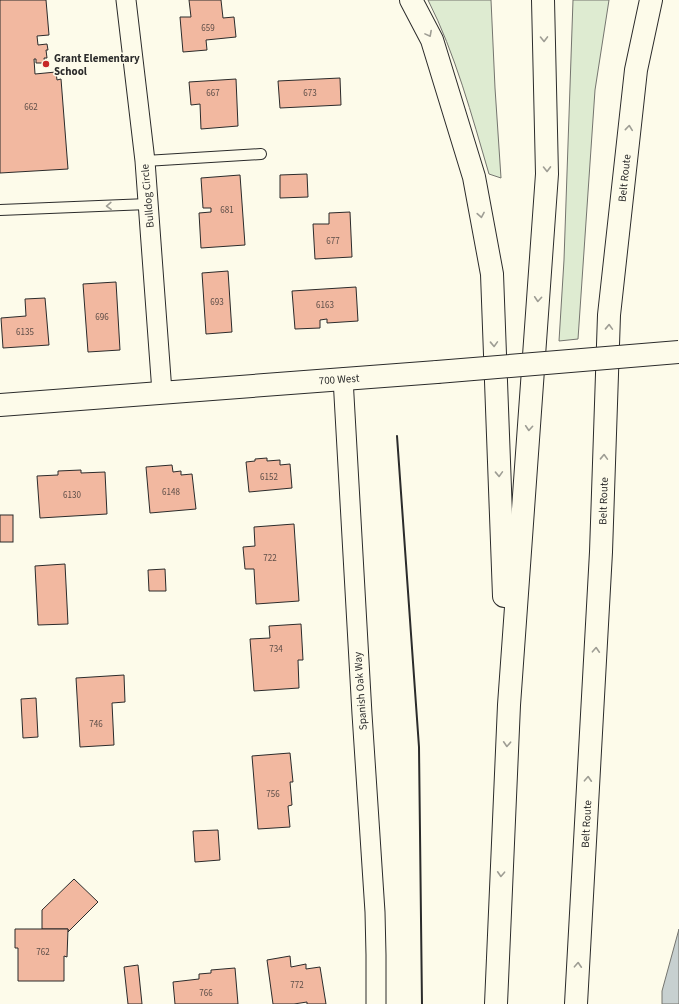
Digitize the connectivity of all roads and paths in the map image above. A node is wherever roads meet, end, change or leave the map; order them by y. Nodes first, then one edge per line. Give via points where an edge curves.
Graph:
1 (126, 0) edge
2 (411, 0) edge
3 (543, 0) edge
4 (651, 0) edge
5 (663, 0) edge
6 (636, 70) junction
7 (260, 154) dead end
8 (145, 162) junction
9 (148, 204) junction
10 (0, 210) edge
11 (679, 352) edge
12 (343, 378) junction
13 (162, 392) junction
14 (0, 405) edge
15 (509, 705) junction
16 (376, 1004) edge
17 (496, 1004) edge
18 (576, 1004) edge

1 - 8 street, Bulldog Circle
2 -> 15 main road via 432,40 474,177 492,274
3 -> 15 main road via 547,174
4 - 6 main road, Belt Route
5 - 6 main road
18 -> 6 main road, Belt Route via 601,552 609,315
7 - 8 lane
8 - 9 street, Bulldog Circle
9 -> 10 lane
9 - 13 street, Bulldog Circle
11 - 12 main road, 700 West, bridge
12 - 13 main road, 700 West
12 - 16 street, Spanish Oak Way via 375,912
13 - 14 main road, 700 West
15 -> 17 main road

